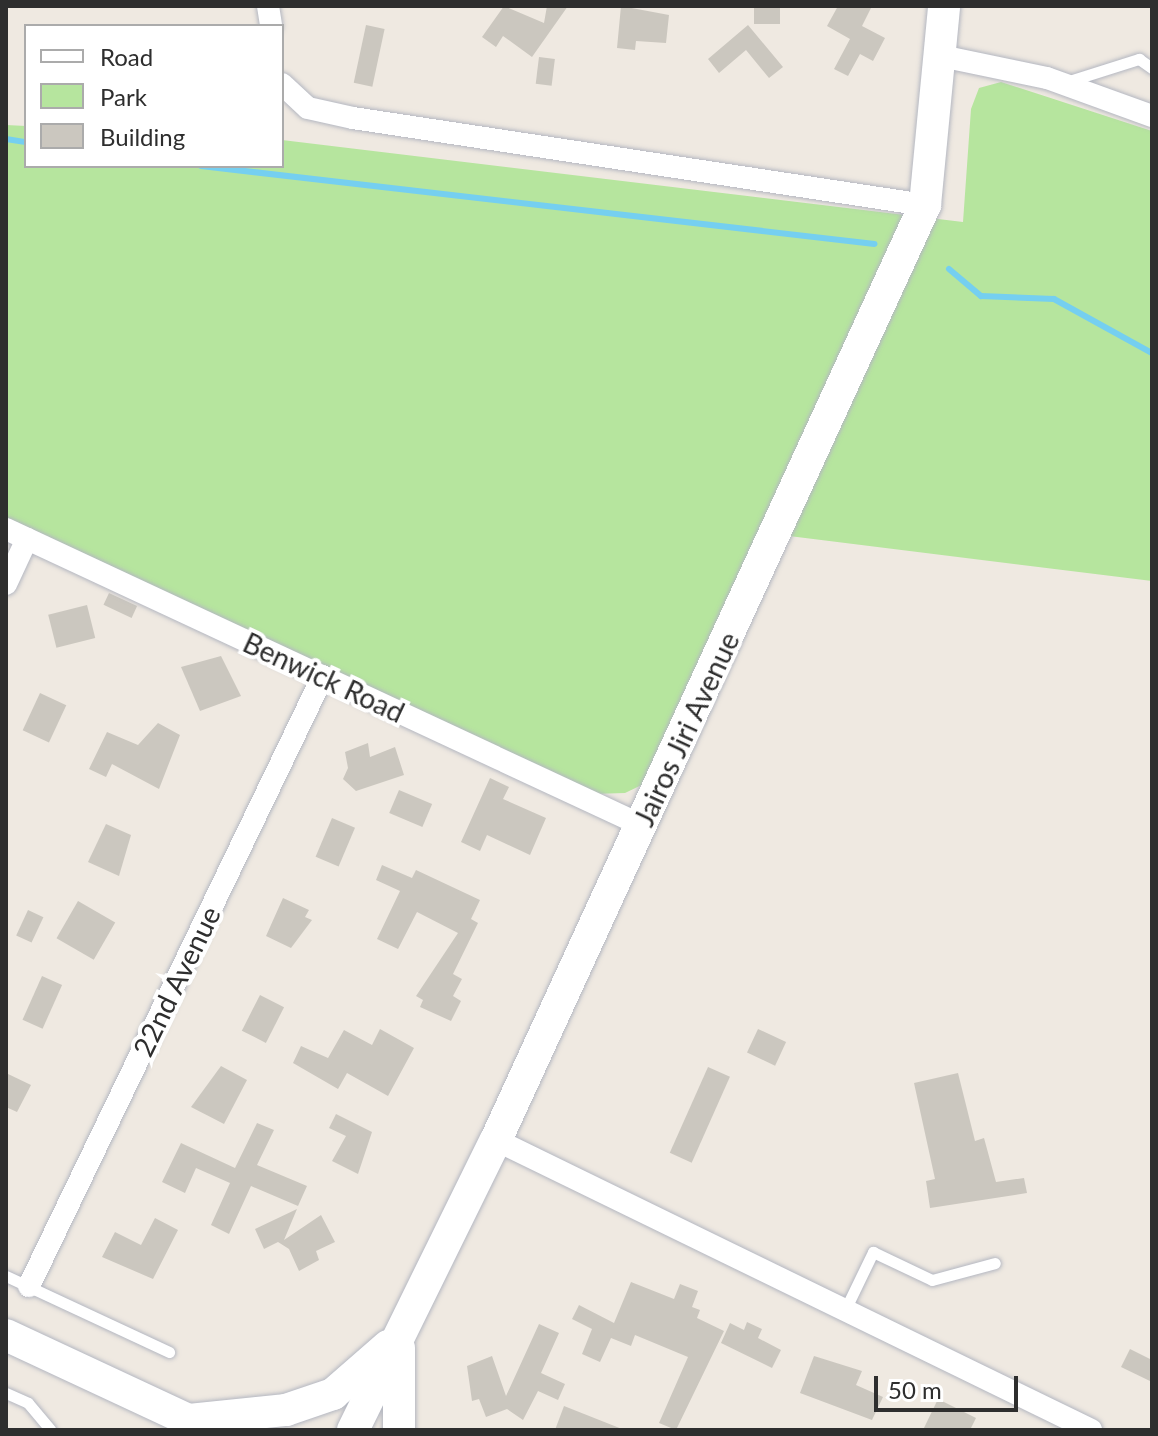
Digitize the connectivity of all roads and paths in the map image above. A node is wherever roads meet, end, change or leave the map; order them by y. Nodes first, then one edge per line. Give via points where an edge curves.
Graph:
1 (944, 6) edge
2 (941, 56) junction
3 (1152, 68) edge
4 (1062, 83) junction
5 (284, 86) edge
6 (1152, 116) edge
7 (925, 205) junction
8 (6, 529) edge
9 (27, 539) junction
10 (6, 584) edge
11 (323, 676) junction
12 (641, 825) junction
13 (496, 1140) junction
14 (995, 1263) dead end
15 (6, 1276) edge
16 (29, 1286) junction
17 (844, 1312) junction
18 (6, 1335) edge
19 (399, 1337) junction
20 (169, 1352) dead end
21 (6, 1393) edge
22 (198, 1427) edge
23 (51, 1430) edge
24 (353, 1430) edge
25 (399, 1430) edge
26 (1091, 1430) edge

1 - 2 main road, Jairos Jiri Avenue
2 - 4 street
2 - 7 main road, Jairos Jiri Avenue
3 - 4 lane via 1139,59
4 - 6 street
5 - 7 street via 308,108 353,118
7 - 12 main road, Jairos Jiri Avenue
8 - 9 street, Benwick Road
9 - 10 street
9 - 11 street, Benwick Road
11 - 12 street, Benwick Road
11 - 16 street, 22nd Avenue
12 - 13 main road, Jairos Jiri Avenue
13 - 17 street
13 - 19 main road, Jairos Jiri Avenue
14 - 17 lane via 932,1280 873,1252
15 - 16 lane
16 - 20 lane
17 - 26 street
18 - 22 main road
19 - 22 main road via 333,1394 286,1410
19 - 24 main road, Jairos Jiri Avenue
19 - 25 main road
21 - 23 lane via 28,1403

